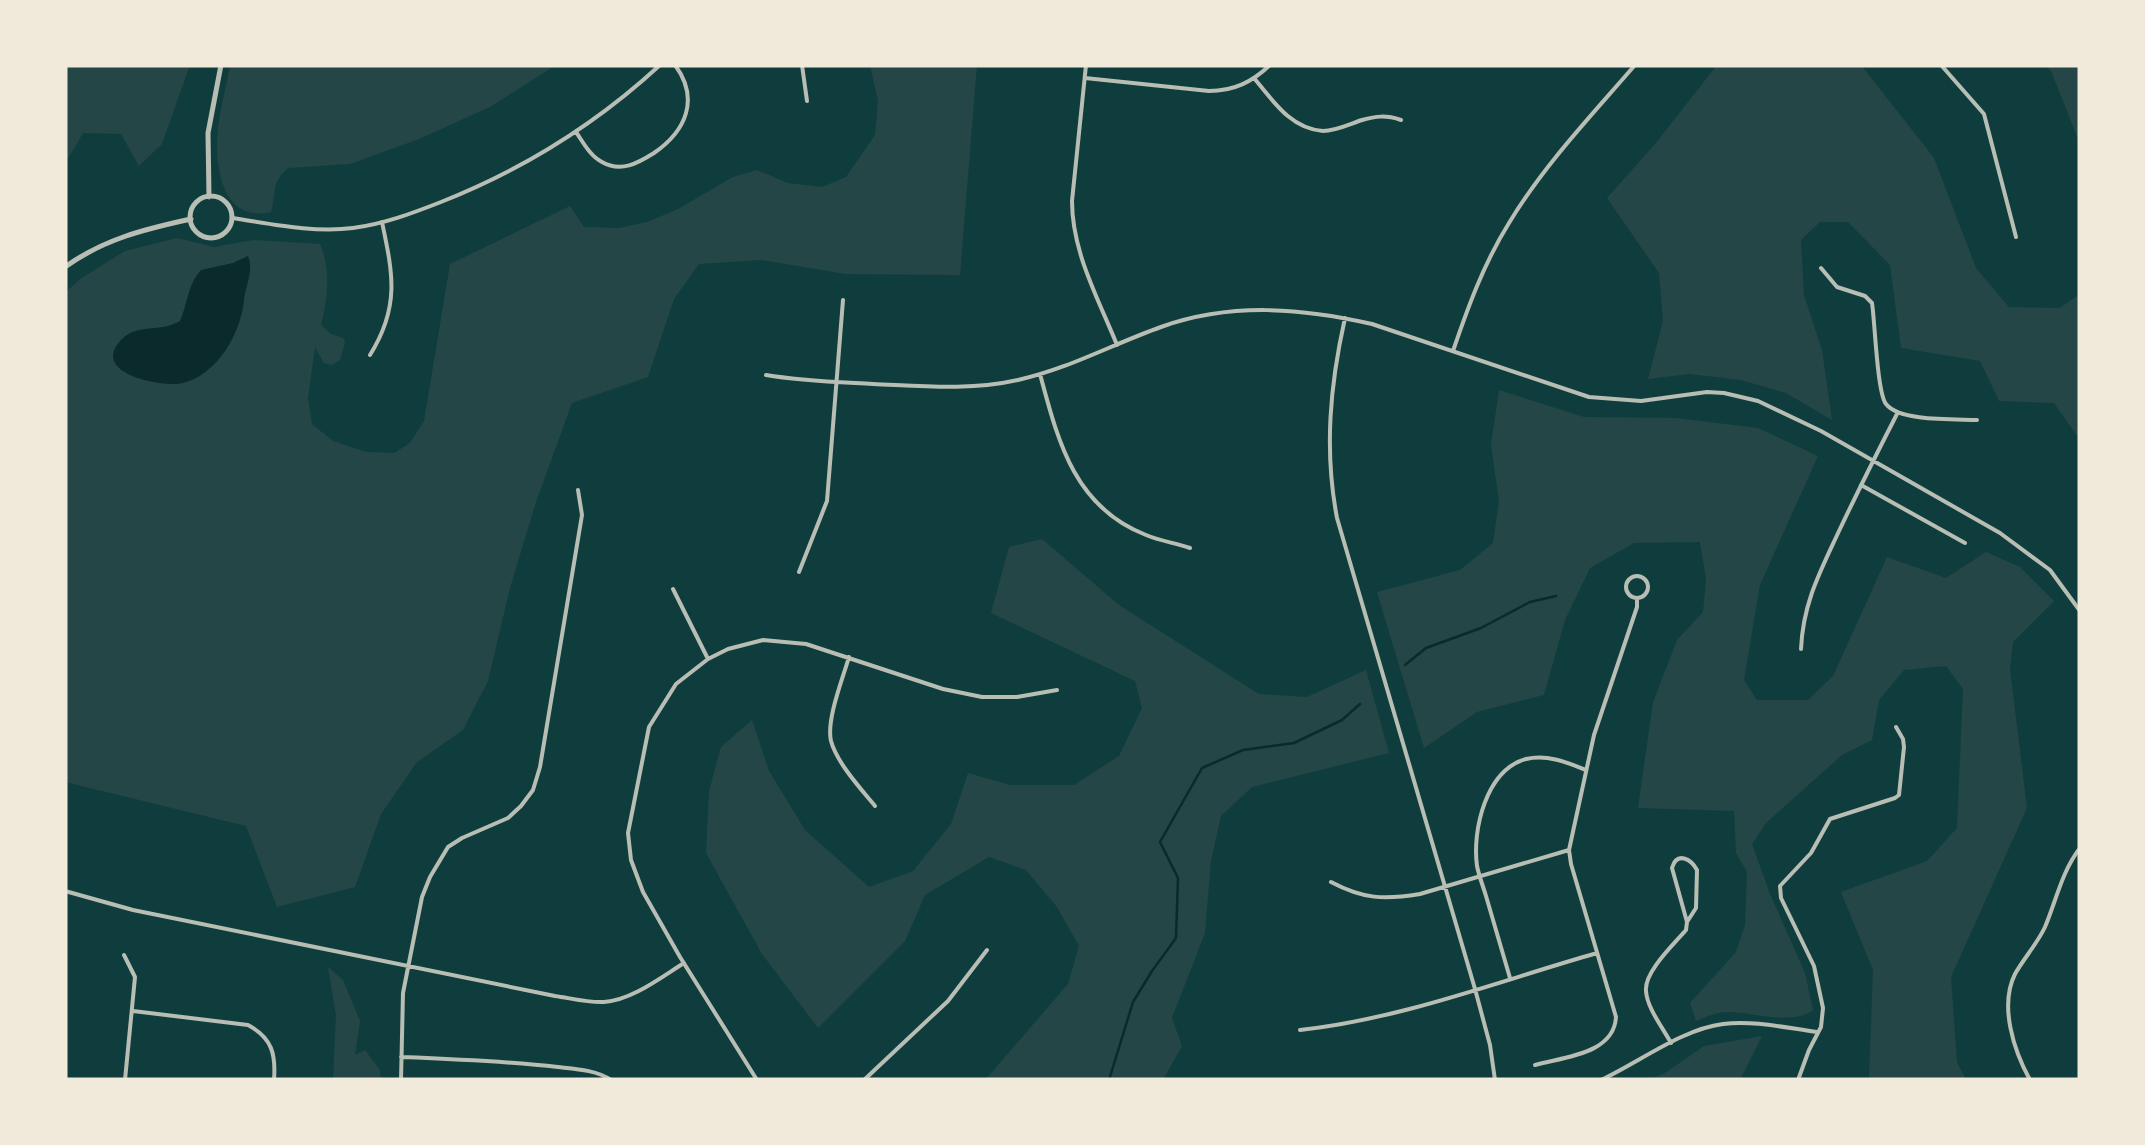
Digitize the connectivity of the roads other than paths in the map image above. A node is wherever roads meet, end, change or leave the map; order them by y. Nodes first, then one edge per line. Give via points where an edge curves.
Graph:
1 (221, 65) edge
2 (660, 65) edge
3 (675, 65) edge
4 (802, 65) edge
5 (1086, 65) edge
6 (1270, 65) edge
7 (1636, 65) edge
8 (1941, 65) edge
9 (1085, 78) junction
10 (1254, 78) junction
11 (807, 101) dead end
12 (1401, 120) dead end
13 (576, 132) junction
14 (210, 197) junction
15 (232, 218) junction
16 (190, 219) junction
17 (382, 222) junction
18 (2016, 237) dead end
19 (65, 267) edge
20 (1821, 268) dead end
21 (843, 300) dead end
22 (1345, 318) junction
23 (1116, 345) junction
24 (1453, 351) junction
25 (370, 355) dead end
26 (1040, 374) junction
27 (766, 375) dead end
28 (837, 382) junction
29 (1898, 412) junction
30 (1977, 420) dead end
31 (1872, 461) junction
32 (1860, 484) junction
33 (578, 490) dead end
34 (1965, 543) dead end
35 (1190, 548) dead end
36 (799, 572) dead end
37 (673, 589) dead end
38 (1637, 598) junction
39 (2080, 611) edge
40 (1801, 649) dead end
41 (849, 657) junction
42 (708, 659) junction
43 (1057, 690) dead end
44 (1896, 727) dead end
45 (1586, 770) junction
46 (875, 806) dead end
47 (2080, 848) edge
48 (1569, 850) junction
49 (1480, 875) junction
50 (1331, 882) dead end
51 (1445, 886) junction
52 (65, 890) edge
53 (1688, 922) junction
54 (987, 950) dead end
55 (1597, 953) junction
56 (124, 955) dead end
57 (684, 962) junction
58 (410, 965) junction
59 (1510, 978) junction
60 (1475, 988) junction
61 (133, 1010) junction
62 (1300, 1030) dead end
63 (1819, 1032) junction
64 (1671, 1043) junction
65 (401, 1057) junction
66 (1535, 1065) dead end
67 (125, 1080) edge
68 (274, 1080) edge
69 (401, 1080) edge
70 (611, 1080) edge
71 (757, 1080) edge
72 (864, 1080) edge
73 (1495, 1080) edge
74 (1600, 1080) edge
75 (1798, 1080) edge
76 (2030, 1080) edge

1 - 14 street via 208,133
2 - 13 street
3 - 13 street via 687,92 680,130 636,165 602,162
4 - 11 street
5 - 9 street
6 - 10 street
7 - 24 street via 1508,225
8 - 18 street via 1984,114
9 - 10 street via 1212,92
9 - 23 street via 1072,218
10 - 12 street via 1300,126 1325,132 1376,116
13 - 17 street via 479,188
14 - 15 street via 224,201
14 - 16 street via 194,206
15 - 16 street via 224,234 209,238
15 - 17 street via 315,230
16 - 19 street via 112,240
17 - 25 street via 392,287 383,333
20 - 29 street via 1837,287 1872,303 1883,398
21 - 28 street
22 - 23 street via 1222,312
22 - 24 street
22 - 51 street via 1330,411 1333,498
23 - 26 street
24 - 31 street via 1609,400 1707,392 1745,396
26 - 28 street via 971,387
26 - 35 street via 1064,454 1095,501 1129,528
27 - 28 street
28 - 36 street via 827,500
29 - 30 street
29 - 31 street
31 - 32 street
31 - 39 street via 2000,532 2060,581
32 - 34 street
32 - 40 street via 1812,589
33 - 58 street via 582,515 533,790 508,818 448,847 422,897
37 - 42 street
38 - 38 street via 1648,590 1638,576 1626,587
38 - 45 street
41 - 42 street via 763,640
41 - 43 street via 982,698
41 - 46 street via 830,740
42 - 57 street via 676,684 649,726 628,833 643,892
44 - 63 street via 1904,747 1899,795 1830,819 1811,853 1780,886 1814,966 1823,1008
45 - 48 street
45 - 49 street via 1536,758 1499,778 1478,832
47 - 76 street via 2010,990 2014,1049
48 - 49 street
48 - 55 street
49 - 51 street
49 - 59 street
50 - 51 street via 1383,898
51 - 60 street
52 - 58 street via 132,910
53 - 53 street via 1672,868 1680,858 1698,875
53 - 64 street via 1646,984
54 - 72 street via 948,1001
55 - 59 street
55 - 66 street via 1616,1016 1613,1032 1598,1047
56 - 61 street via 135,977
57 - 58 street via 602,1002
57 - 71 street
58 - 65 street
59 - 60 street
60 - 62 street
60 - 73 street
61 - 67 street
61 - 68 street via 248,1025 276,1058
63 - 64 street via 1718,1024
63 - 75 street
64 - 74 street
65 - 69 street
65 - 70 street via 508,1061

